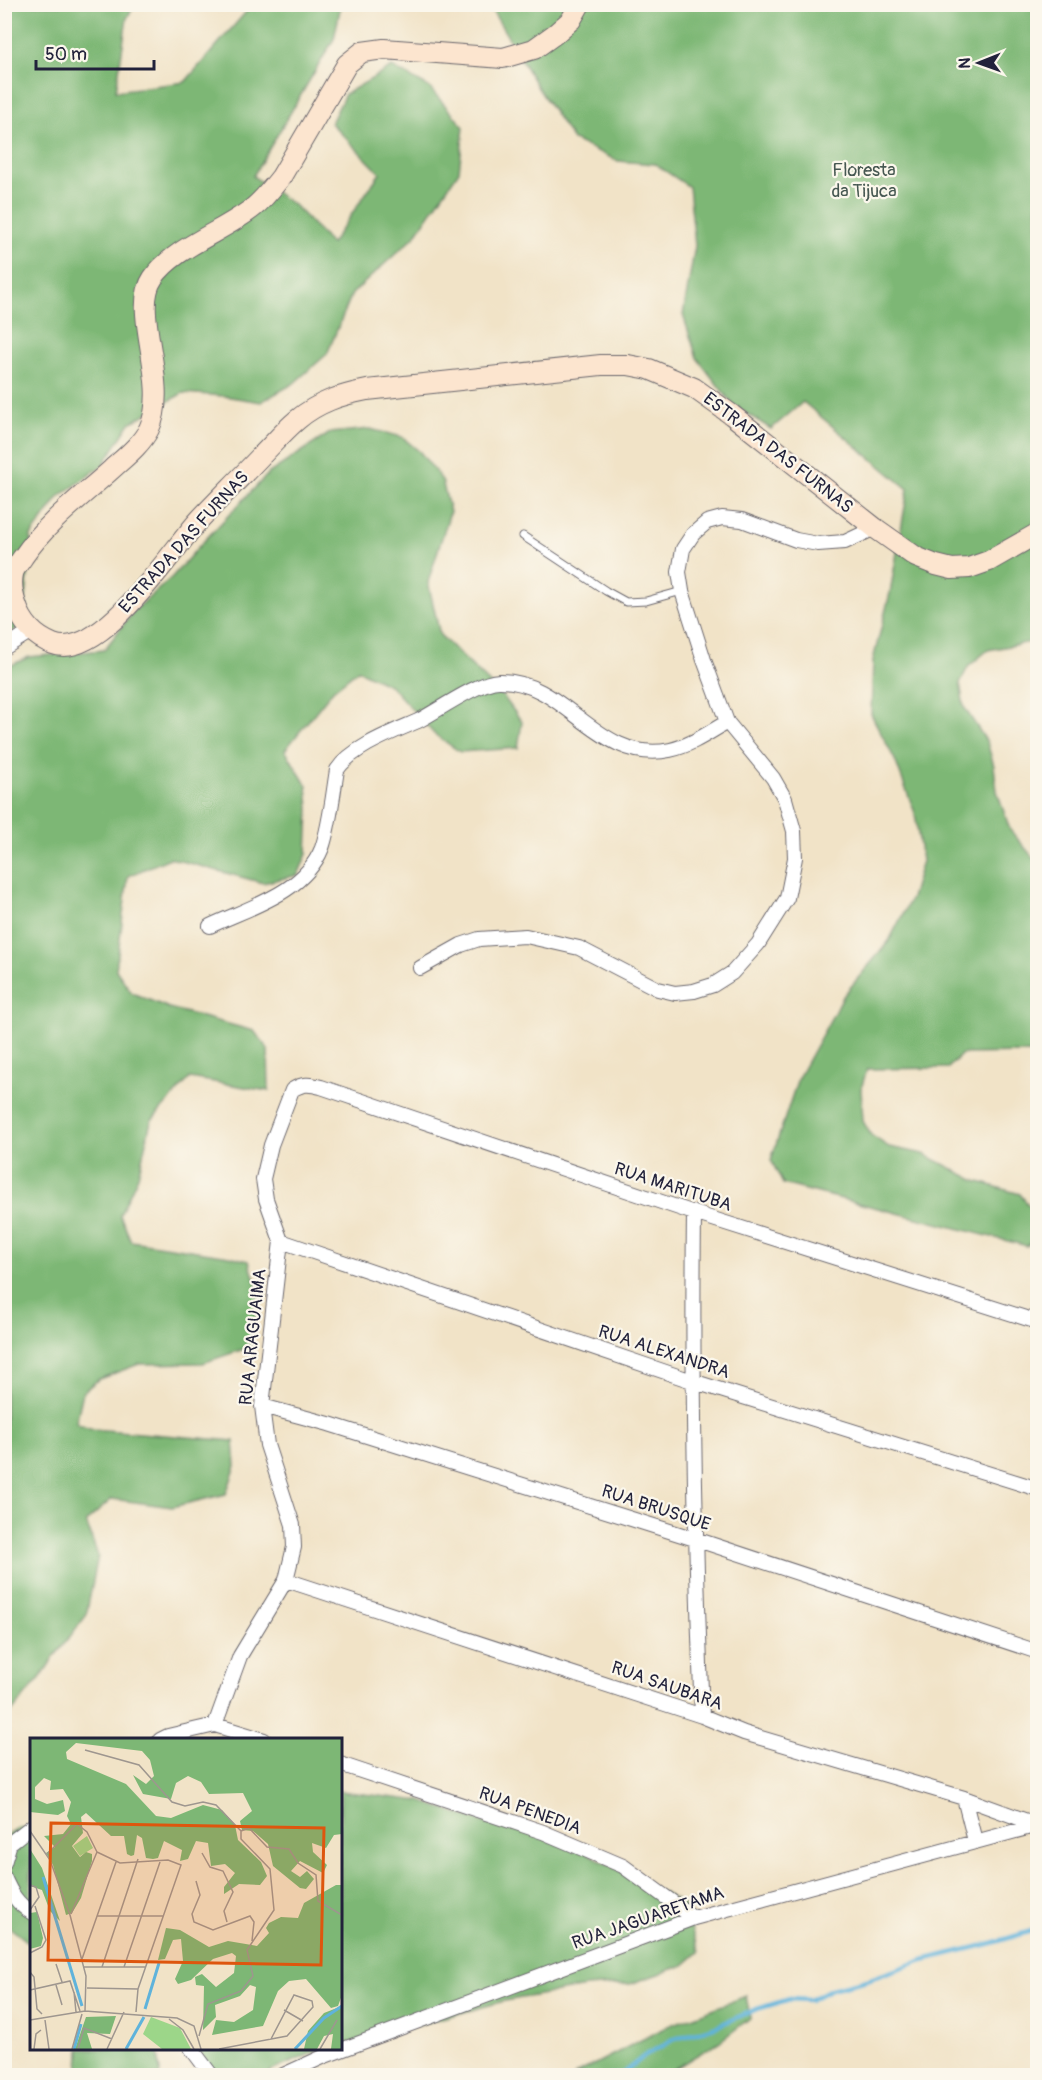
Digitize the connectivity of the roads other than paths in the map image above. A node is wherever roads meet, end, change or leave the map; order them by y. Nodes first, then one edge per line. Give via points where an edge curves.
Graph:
1 (580, 4) edge
2 (874, 528) junction
3 (1038, 533) edge
4 (523, 536) dead end
5 (682, 591) junction
6 (31, 631) junction
7 (4, 648) edge
8 (727, 722) junction
9 (210, 926) dead end
10 (420, 968) dead end
11 (299, 1085) joint
12 (693, 1213) junction
13 (281, 1241) junction
14 (1038, 1322) edge
15 (692, 1381) junction
16 (262, 1406) junction
17 (1038, 1489) edge
18 (695, 1539) junction
19 (286, 1580) junction
20 (1038, 1652) edge
21 (702, 1716) junction
22 (215, 1725) junction
23 (164, 1738) edge
24 (257, 1738) edge
25 (342, 1765) edge
26 (964, 1798) junction
27 (1038, 1825) edge
28 (30, 1828) edge
29 (975, 1841) junction
30 (4, 1863) edge
31 (4, 1877) edge
32 (30, 1912) edge
33 (694, 1918) junction
34 (192, 2050) edge
35 (341, 2050) edge
36 (342, 2050) edge
37 (212, 2076) edge
38 (281, 2076) edge

1 - 6 main road via 572,20 534,49 504,58 384,49 362,52 347,64 270,191 253,208 164,264 146,292 156,377 150,428 134,449 55,520 13,572 12,594
2 - 3 main road, ESTRADA DAS FURNAS via 916,557 952,569 989,561
2 - 5 street via 844,542 818,544 742,520 722,518 707,522 683,549 679,572
2 - 6 main road, ESTRADA DAS FURNAS via 694,388 649,369 601,365 367,390 341,394 298,419 199,520 124,612 98,633 69,645 55,644
4 - 5 lane via 626,602
5 - 8 street
6 - 7 street
8 - 9 street via 671,750 645,752 607,739 542,691 496,681 466,693 343,761 337,770 323,846 302,878 284,892
8 - 10 street via 773,778 785,799 794,831 795,858 787,898 758,944 732,973 713,986 675,993 657,989 579,948 526,936 479,939
11 - 12 street, RUA MARITUBA via 321,1088
11 - 13 street, RUA ARAGUAIMA via 292,1090 263,1179
12 - 14 street, RUA MARITUBA
12 - 15 street
13 - 15 street, RUA ALEXANDRA
13 - 16 street, RUA ARAGUAIMA
15 - 17 street, RUA ALEXANDRA
15 - 18 street
16 - 18 street, RUA BRUSQUE
16 - 19 street, RUA ARAGUAIMA via 267,1445 293,1525 294,1547
18 - 20 street, RUA BRUSQUE
18 - 21 street
19 - 21 street, RUA SAUBARA
19 - 22 street, RUA ARAGUAIMA via 240,1656
21 - 26 street, RUA SAUBARA
22 - 23 street
22 - 24 street
25 - 33 street, RUA PENEDIA via 543,1832 623,1866
26 - 27 street, RUA SAUBARA
26 - 29 street
27 - 29 street, RUA JAGUARETAMA
28 - 30 street via 10,1843
29 - 33 street, RUA JAGUARETAMA
31 - 32 street via 19,1905
33 - 36 street, RUA JAGUARETAMA
34 - 37 street
35 - 38 street, RUA JAGUARETAMA

